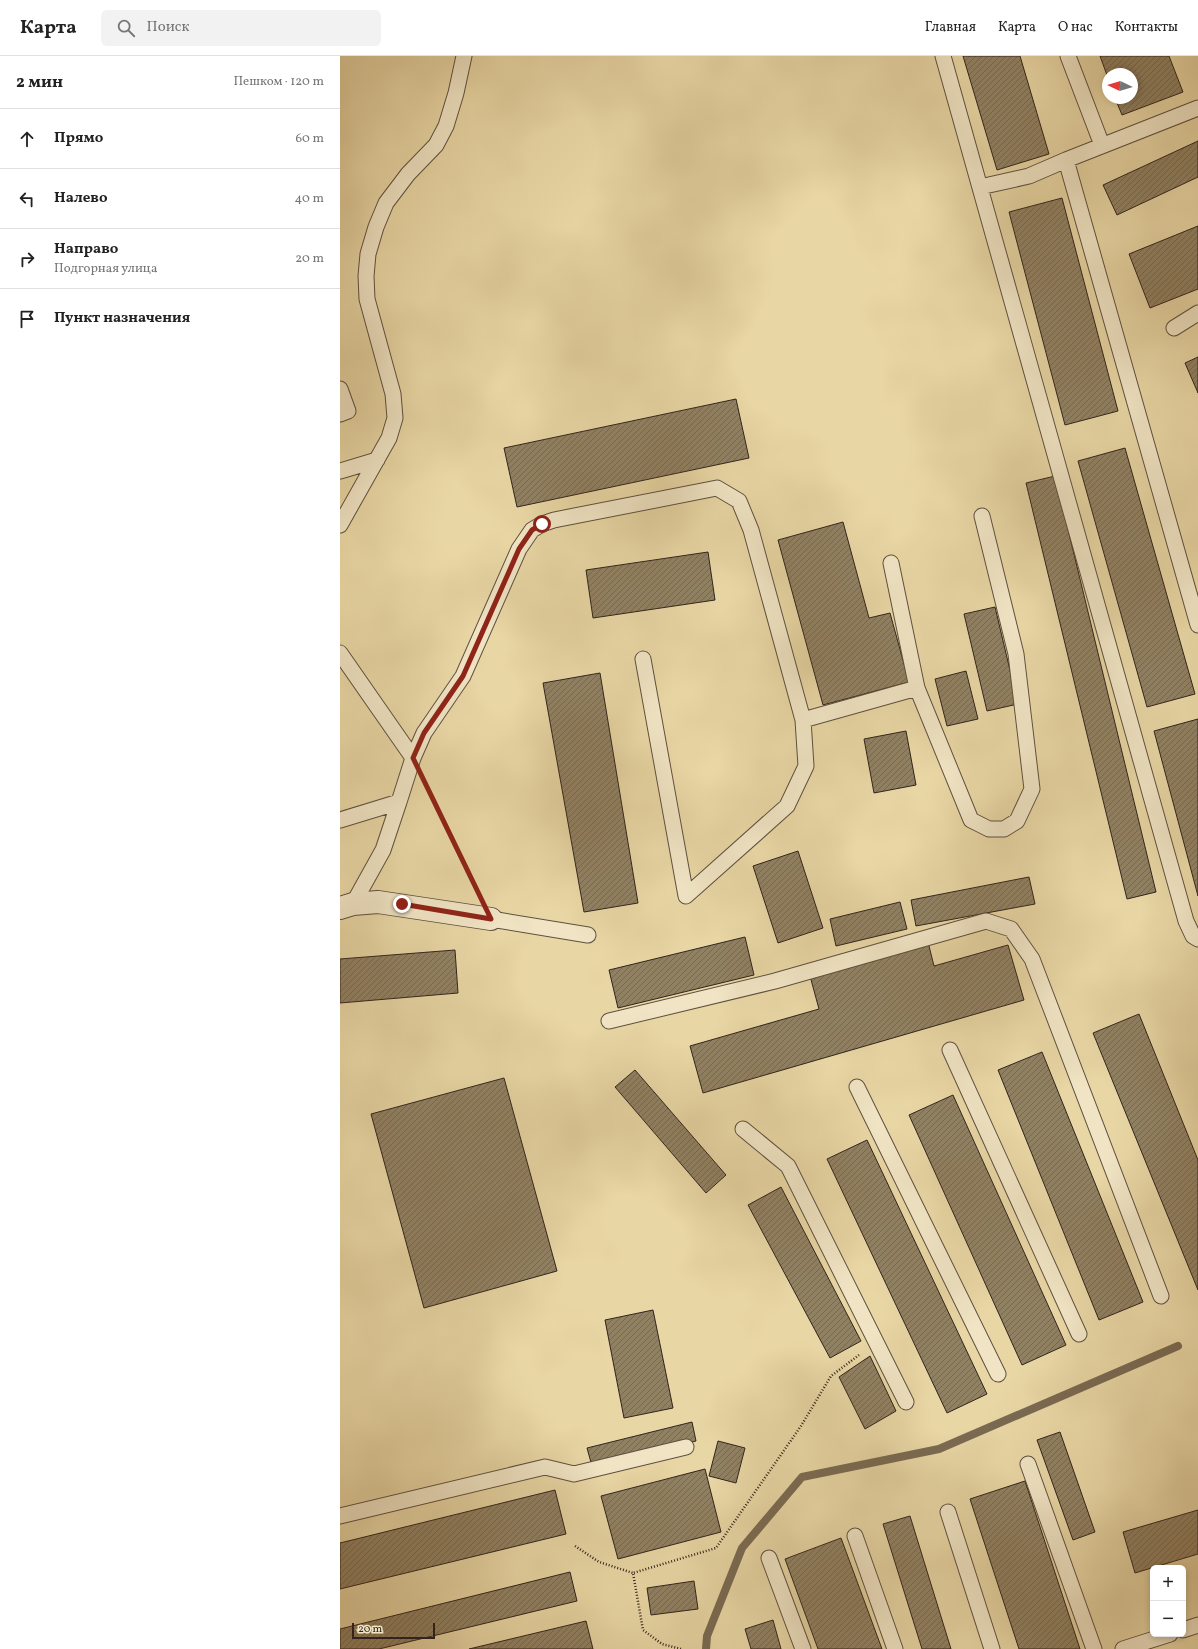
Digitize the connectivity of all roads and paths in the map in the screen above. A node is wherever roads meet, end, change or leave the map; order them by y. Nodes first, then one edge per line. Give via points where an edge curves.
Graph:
1 (464, 56) edge
2 (943, 56) edge
3 (1068, 56) edge
4 (1198, 108) edge
5 (1102, 145) junction
6 (1066, 160) junction
7 (980, 188) junction
8 (1198, 313) edge
9 (1174, 328) dead end
10 (340, 389) edge
11 (340, 414) edge
12 (377, 460) junction
13 (340, 471) edge
14 (982, 516) dead end
15 (340, 525) edge
16 (891, 562) dead end
17 (1198, 625) edge
18 (340, 653) edge
19 (642, 659) dead end
20 (917, 688) junction
21 (803, 720) junction
22 (413, 758) junction
23 (400, 802) junction
24 (340, 820) edge
25 (346, 906) edge
26 (491, 919) junction
27 (588, 935) dead end
28 (1196, 938) edge
29 (1198, 952) edge
30 (609, 1022) dead end
31 (950, 1050) dead end
32 (857, 1087) dead end
33 (743, 1129) dead end
34 (1160, 1296) dead end
35 (1079, 1334) dead end
36 (876, 1342) junction
37 (998, 1374) dead end
38 (906, 1402) dead end
39 (686, 1447) dead end
40 (1028, 1464) dead end
41 (948, 1512) dead end
42 (340, 1516) edge
43 (855, 1536) dead end
44 (575, 1546) dead end
45 (769, 1558) dead end
46 (633, 1573) junction
47 (1198, 1625) edge
48 (1186, 1629) edge
49 (1161, 1637) edge
50 (681, 1649) edge
51 (803, 1649) edge
52 (895, 1649) edge
53 (992, 1649) edge
54 (1094, 1649) edge
55 (1124, 1649) edge

1 - 12 lane via 446,126 436,145 408,174 386,203 368,254 367,299 393,394 395,418 389,438
2 - 7 lane
3 - 5 lane
4 - 5 lane
5 - 6 lane
6 - 7 lane via 1029,176
6 - 17 lane
7 - 28 lane via 1184,913
8 - 9 lane
10 - 11 lane via 348,411
12 - 13 lane
12 - 15 lane
14 - 20 lane via 1016,654 1032,789 1017,821 1004,829 989,829 971,820
16 - 20 lane
18 - 22 lane
19 - 21 lane via 686,896 787,806 806,766
20 - 21 lane
21 - 22 lane via 751,530 739,501 717,488 554,520 532,530 519,549 463,676 424,733
22 - 23 lane
22 - 26 path
23 - 24 lane
23 - 25 lane via 383,850
25 - 26 street via 378,902 402,904
26 - 27 lane
28 - 29 lane
30 - 34 lane via 775,981 986,920 1012,929 1032,959
31 - 35 lane
32 - 37 lane
33 - 36 lane via 788,1166
36 - 38 lane
36 - 46 path via 831,1376 801,1426 716,1548
39 - 42 lane via 574,1474 545,1466
40 - 54 lane
41 - 53 lane
43 - 52 lane
44 - 46 path via 599,1562
45 - 51 lane
46 - 50 path via 643,1630 662,1644
47 - 48 lane
49 - 55 lane

